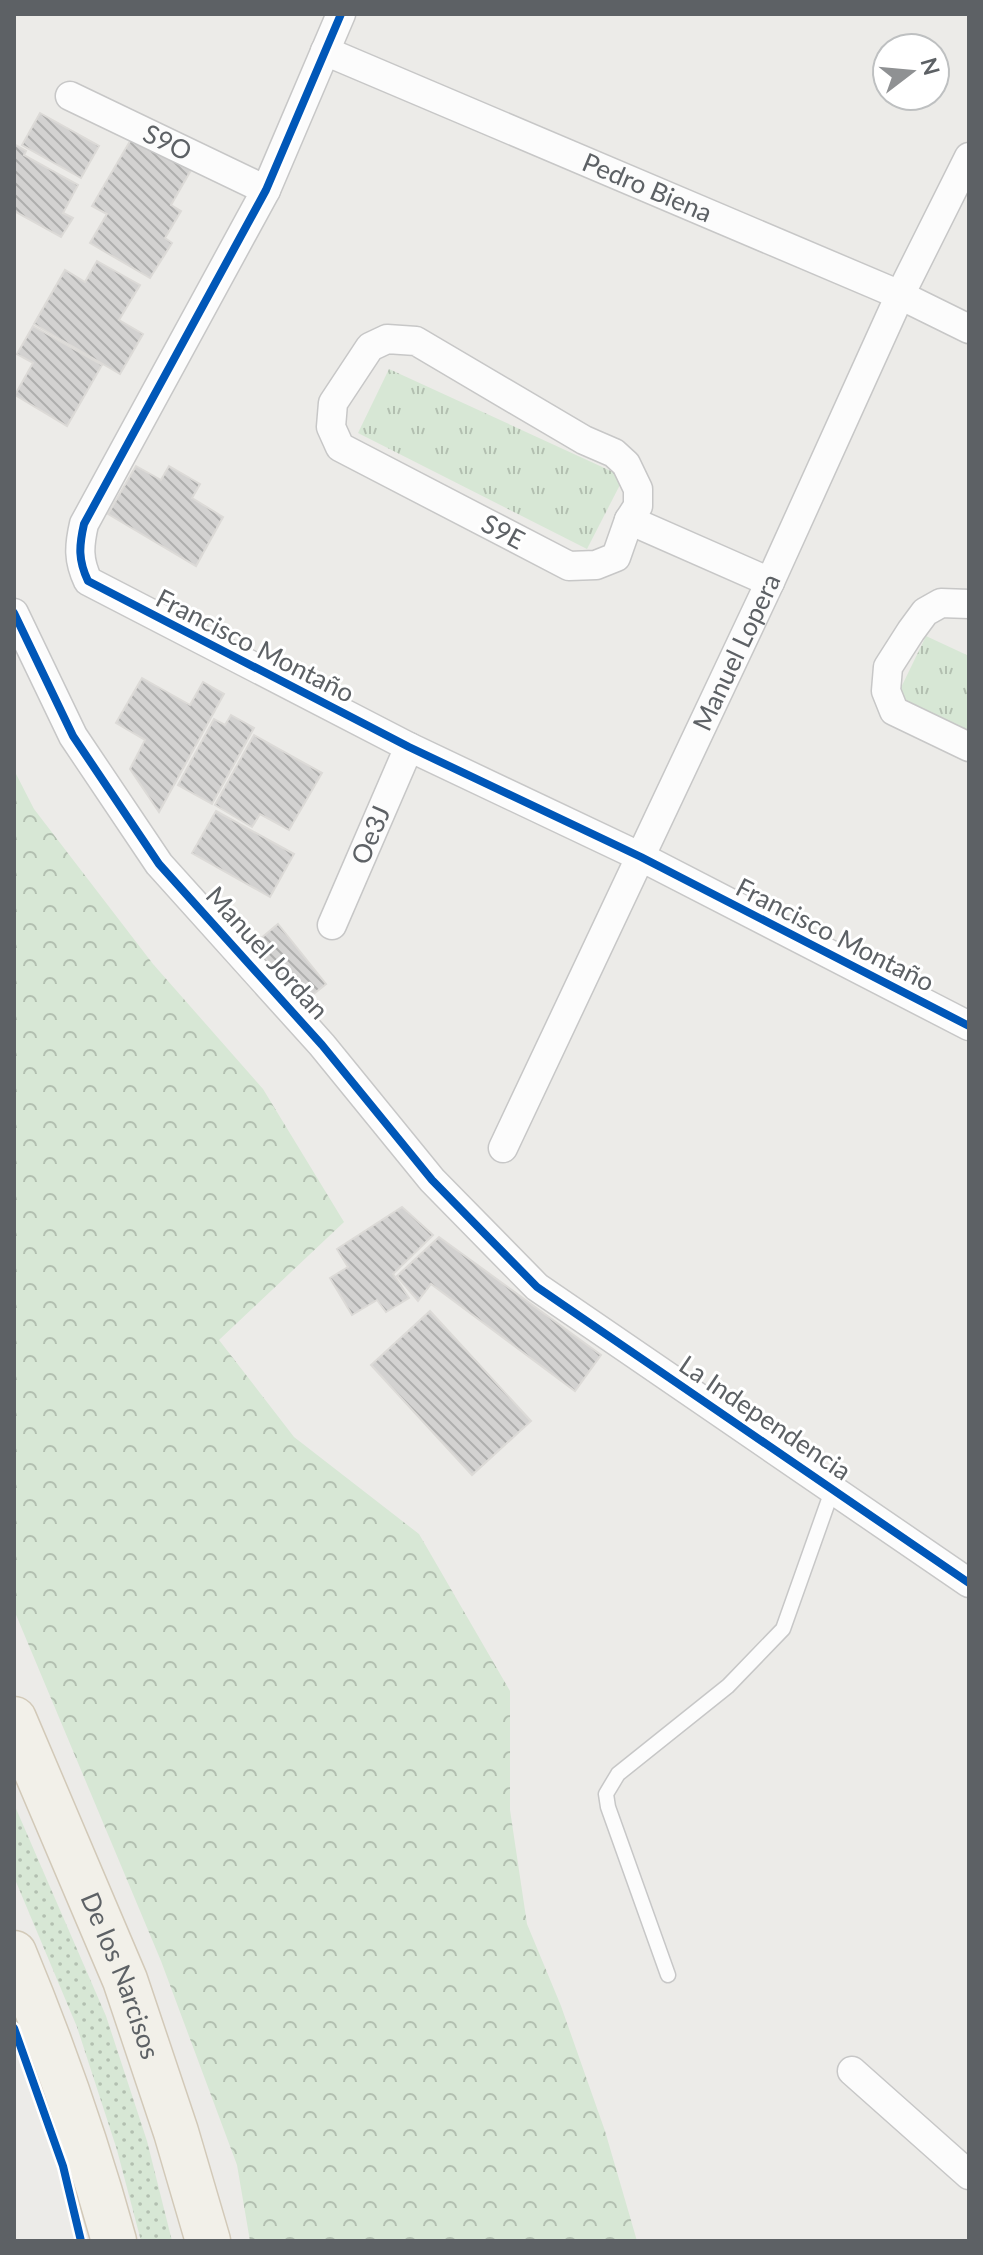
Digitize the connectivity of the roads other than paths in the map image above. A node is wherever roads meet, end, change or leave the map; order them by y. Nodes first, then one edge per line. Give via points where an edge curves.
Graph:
1 (341, 14) edge
2 (325, 51) junction
3 (70, 96) dead end
4 (969, 157) edge
5 (266, 190) junction
6 (900, 295) junction
7 (969, 329) edge
8 (629, 520) junction
9 (770, 582) junction
10 (955, 604) edge
11 (14, 613) edge
12 (409, 747) junction
13 (969, 747) edge
14 (641, 857) junction
15 (332, 925) dead end
16 (969, 1026) edge
17 (503, 1148) dead end
18 (537, 1287) joint
19 (833, 1488) junction
20 (969, 1583) edge
21 (14, 1719) edge
22 (14, 1953) edge
23 (668, 1975) dead end
24 (852, 2071) dead end
25 (969, 2175) edge
26 (114, 2241) edge
27 (208, 2241) edge

1 - 2 street, Francisco Montaño
2 - 5 street, Francisco Montaño
2 - 6 street, Pedro Biena
3 - 5 street, S9O
4 - 6 street, Manuel Lopera
5 - 12 street, Francisco Montaño via 84,524 80,563 88,581 106,592
6 - 7 street, Pedro Biena
6 - 9 street, Manuel Lopera
8 - 8 street, S9E via 638,506 638,489 614,453 416,341 387,339 370,347 333,403 331,427 340,447 569,566 596,565 616,557
8 - 9 street
9 - 14 street, Manuel Lopera
10 - 13 street via 925,612 888,667 886,691 894,711
11 - 18 street, Manuel Jordan via 73,736 159,864 322,1045 432,1180
12 - 14 street, Francisco Montaño
12 - 15 street, Oe3J
14 - 16 street, Francisco Montaño
14 - 17 street, Manuel Lopera
18 - 19 street, La Independencia
19 - 20 street, La Independencia
19 - 23 lane via 783,1629 728,1686 618,1774 606,1794
21 - 27 main road, De los Narcisos via 125,1980
22 - 26 main road via 90,2155
24 - 25 street

